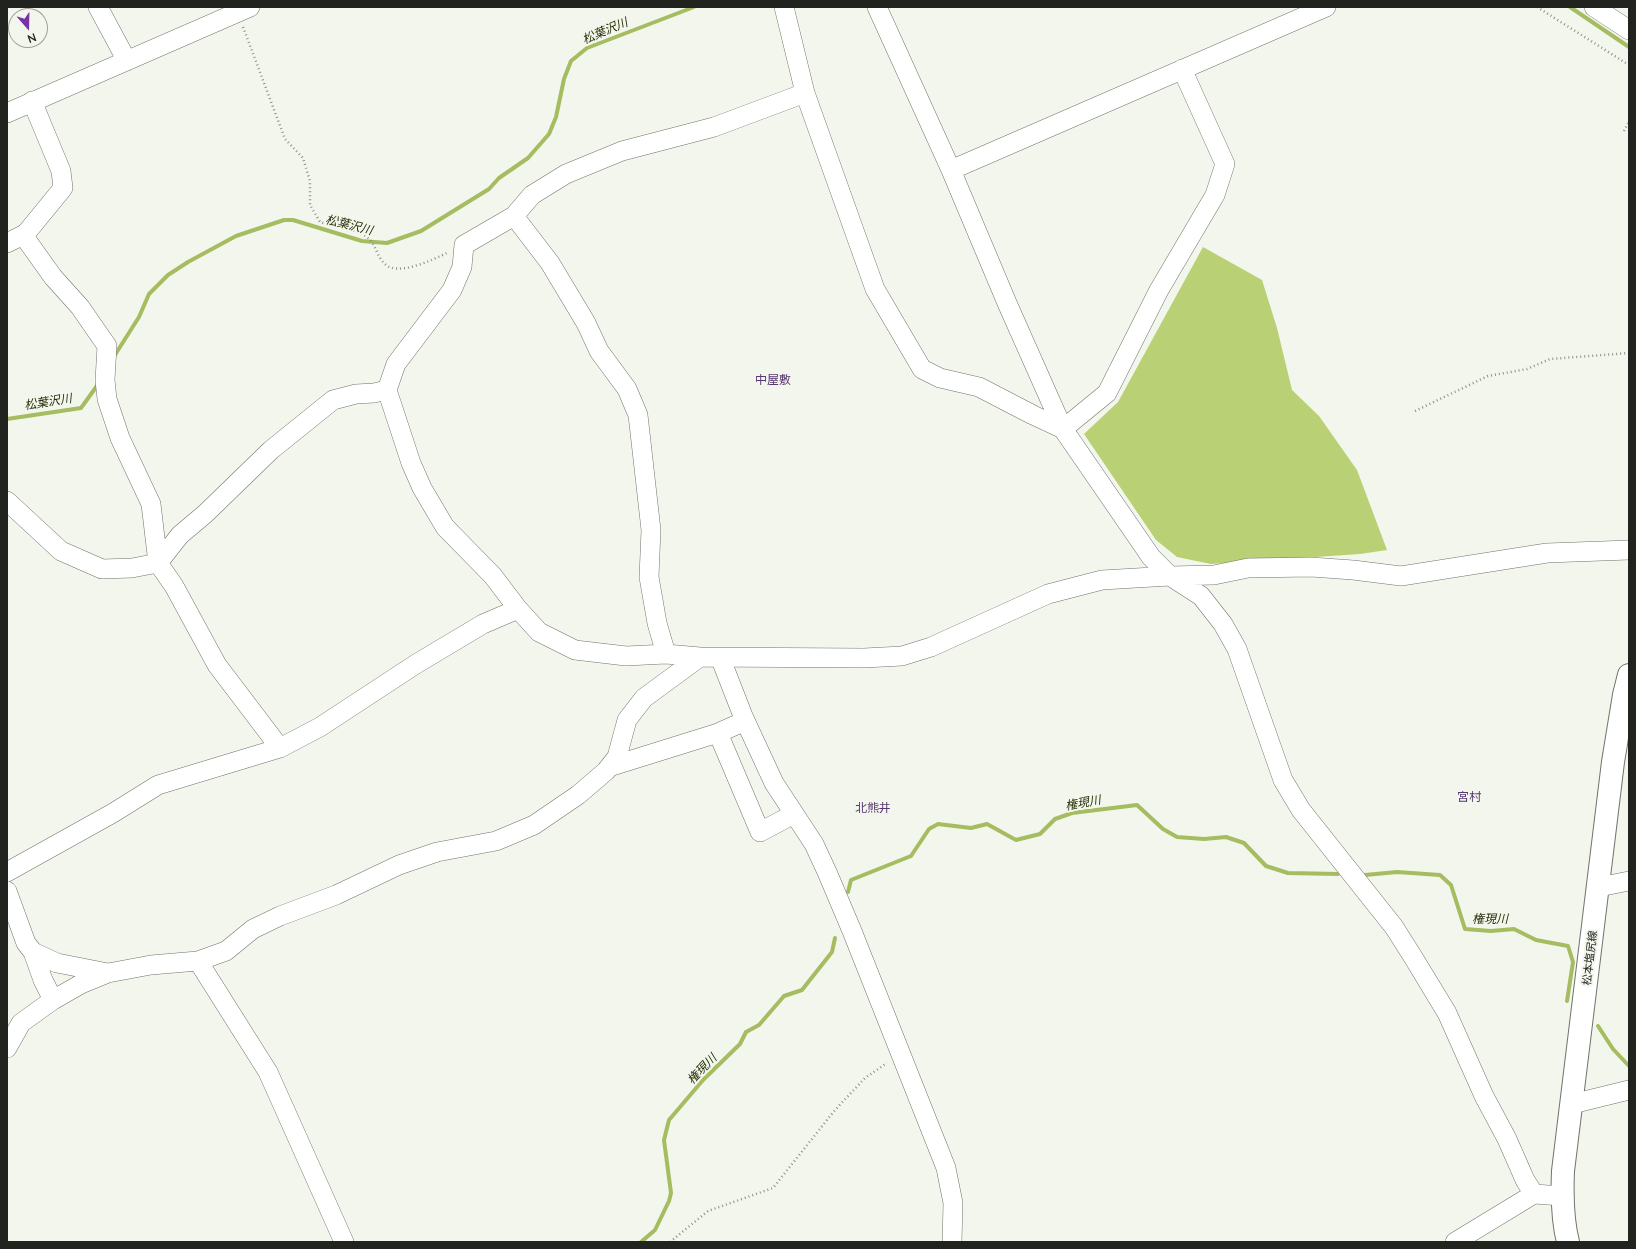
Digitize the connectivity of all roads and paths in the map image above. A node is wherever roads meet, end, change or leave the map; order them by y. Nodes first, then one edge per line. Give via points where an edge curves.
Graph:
1 (98, 7) edge
2 (784, 7) edge
3 (877, 7) edge
4 (1326, 7) edge
5 (1537, 7) edge
6 (1594, 7) edge
7 (244, 10) edge
8 (1629, 30) edge
9 (127, 61) junction
10 (1629, 64) edge
11 (1182, 69) junction
12 (805, 93) junction
13 (32, 101) junction
14 (7, 112) edge
15 (1629, 121) edge
16 (1624, 131) dead end
17 (951, 170) junction
18 (514, 216) junction
19 (15, 239) edge
20 (464, 245) junction
21 (1629, 353) edge
22 (387, 390) junction
23 (1415, 411) dead end
24 (1063, 429) junction
25 (7, 501) edge
26 (1629, 550) edge
27 (158, 563) junction
28 (1170, 576) junction
29 (518, 609) junction
30 (666, 654) junction
31 (700, 657) junction
32 (720, 657) junction
33 (1629, 675) edge
34 (745, 721) junction
35 (718, 733) junction
36 (280, 748) junction
37 (609, 767) junction
38 (794, 814) junction
39 (7, 872) edge
40 (1629, 881) edge
41 (1599, 887) junction
42 (7, 891) edge
43 (34, 952) junction
44 (198, 961) junction
45 (108, 973) junction
46 (53, 1000) junction
47 (14, 1022) edge
48 (7, 1048) edge
49 (900, 1053) junction
50 (1629, 1090) edge
51 (1572, 1104) junction
52 (1534, 1194) junction
53 (1562, 1196) junction
54 (344, 1242) edge
55 (670, 1242) edge
56 (952, 1242) edge
57 (1455, 1242) edge
58 (1568, 1242) edge

1 - 9 street
2 - 12 street
3 - 17 street
4 - 11 street
5 - 10 path
6 - 8 street
7 - 9 street
7 - 20 path via 285,139 303,158 310,181 310,205 320,222 362,234 375,245 384,264 395,269 424,264
9 - 13 street
11 - 17 street
11 - 24 street via 1225,164 1215,195 1159,290 1107,393
12 - 18 street via 714,127 622,151 566,174 532,195
12 - 24 street via 875,289 922,369 940,378 978,387
13 - 14 street
13 - 19 street via 61,171 63,188
15 - 16 path
17 - 24 street
18 - 20 street
18 - 30 street via 550,264 586,323 599,350 627,389 638,415 651,530 649,577 657,623
19 - 27 street via 80,307 107,346 107,399 120,438 151,504
20 - 22 street via 462,267 452,290 396,364
21 - 23 path via 1550,359 1527,369 1488,376
22 - 27 street via 333,400 272,450 180,535
22 - 29 street via 411,463 437,514 445,527 493,576
24 - 28 street via 1151,557
25 - 27 street via 61,551 102,569 132,568
26 - 28 street via 1547,553 1401,576 1353,570 1248,568 1214,575
27 - 36 street via 174,586 217,664
28 - 32 street via 1102,580 1048,594 931,647 902,656
28 - 52 street via 1201,596 1223,624 1237,649 1283,780 1301,810 1394,927 1447,1013 1484,1096
29 - 30 street via 539,632 575,650 626,656
29 - 36 street via 483,624 320,727
30 - 31 street
31 - 32 street
31 - 37 street via 644,698 627,720 617,757
32 - 34 street
33 - 41 main road, 松本塩尻線 via 1613,762
34 - 35 street
34 - 38 street via 774,783
35 - 37 street
35 - 38 street via 760,832
36 - 39 street via 158,786
37 - 44 street via 578,795 534,825 496,840 437,852 399,865 336,895 280,916 253,929 226,952
38 - 49 street via 814,844 827,872
40 - 41 street
41 - 51 main road, 松本塩尻線
42 - 43 street via 26,943
43 - 45 street via 58,963
43 - 46 street
44 - 45 street via 151,965
44 - 54 street via 268,1072
45 - 46 street via 81,984
46 - 47 street
47 - 48 street
49 - 55 path via 865,1078 834,1110 773,1188 708,1211
49 - 56 street via 946,1168 953,1203
50 - 51 street
51 - 53 main road, 松本塩尻線
52 - 53 street
52 - 57 street
53 - 58 main road, 松本塩尻線 via 1564,1227

